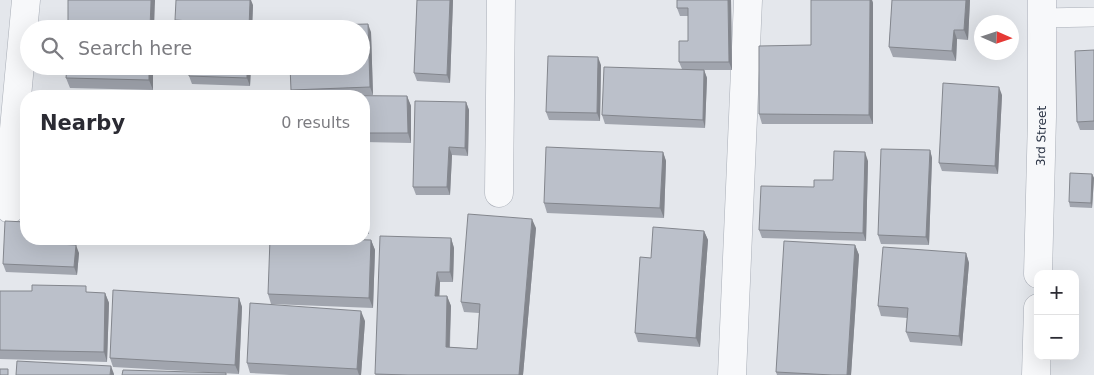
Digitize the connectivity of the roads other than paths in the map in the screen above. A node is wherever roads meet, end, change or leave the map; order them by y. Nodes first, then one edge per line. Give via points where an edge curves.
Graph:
1 (26, 0) edge
2 (501, 0) edge
3 (748, 0) edge
4 (1042, 9) edge
5 (1094, 17) edge
6 (24, 20) edge
7 (20, 64) edge
8 (499, 192) dead end
9 (10, 209) dead end
10 (1038, 270) edge
11 (1038, 315) edge
12 (732, 375) edge
13 (1036, 375) edge

1 - 6 street
2 - 8 street
3 - 12 street
4 - 5 lane
4 - 10 street, 3rd Street
7 - 9 street
11 - 13 street

